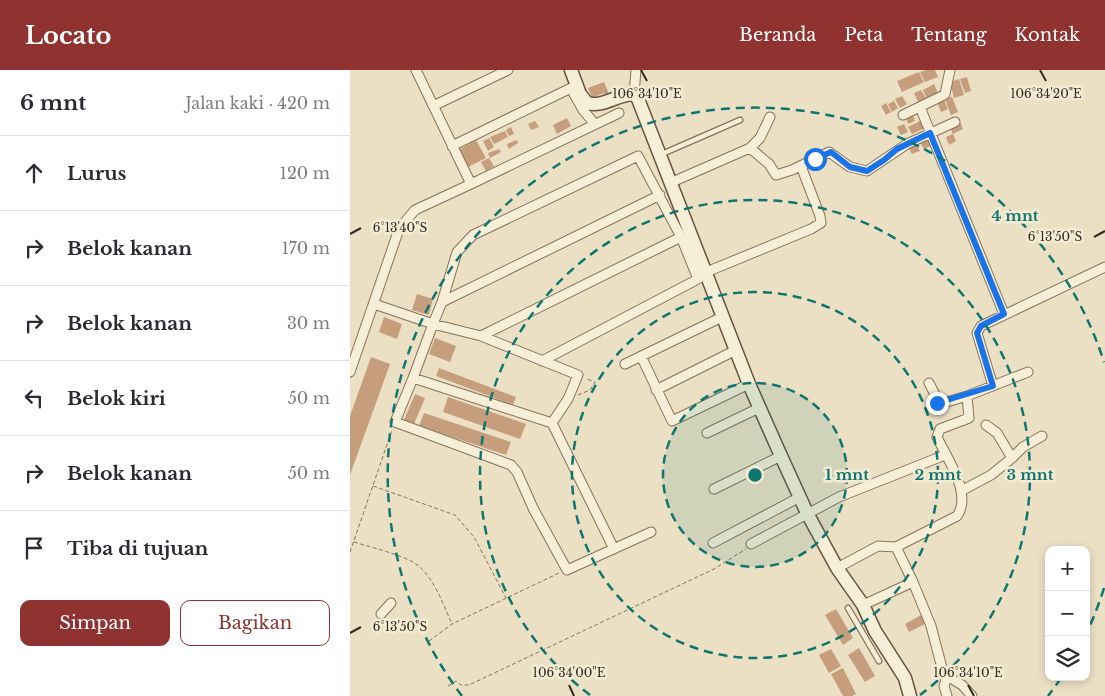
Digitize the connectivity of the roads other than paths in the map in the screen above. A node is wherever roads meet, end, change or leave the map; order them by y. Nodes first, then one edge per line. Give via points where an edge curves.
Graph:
1 (416, 70) edge
2 (508, 70) edge
3 (565, 70) edge
4 (571, 70) edge
5 (636, 70) edge
6 (950, 70) edge
7 (571, 88) junction
8 (634, 94) junction
9 (433, 106) junction
10 (920, 107) junction
11 (619, 113) dead end
12 (903, 115) dead end
13 (770, 117) dead end
14 (740, 120) dead end
15 (954, 122) dead end
16 (594, 123) junction
17 (930, 133) junction
18 (452, 146) junction
19 (750, 148) junction
20 (658, 156) junction
21 (801, 166) junction
22 (670, 183) junction
23 (471, 184) junction
24 (660, 195) junction
25 (681, 236) junction
26 (1105, 267) edge
27 (704, 273) junction
28 (442, 302) junction
29 (374, 304) junction
30 (1004, 314) junction
31 (722, 317) junction
32 (433, 324) junction
33 (480, 336) junction
34 (736, 350) junction
35 (641, 356) junction
36 (542, 360) junction
37 (625, 364) dead end
38 (350, 372) edge
39 (1028, 372) dead end
40 (413, 378) junction
41 (930, 383) dead end
42 (749, 384) junction
43 (993, 386) junction
44 (656, 390) junction
45 (967, 396) junction
46 (759, 408) junction
47 (552, 423) junction
48 (986, 424) dead end
49 (707, 433) dead end
50 (1042, 436) dead end
51 (945, 455) junction
52 (780, 456) junction
53 (1012, 458) junction
54 (714, 489) dead end
55 (961, 491) junction
56 (800, 497) junction
57 (807, 513) junction
58 (651, 532) dead end
59 (713, 543) dead end
60 (751, 544) road end
61 (896, 546) junction
62 (614, 549) junction
63 (837, 568) junction
64 (913, 582) junction
65 (391, 603) dead end
66 (863, 605) junction
67 (848, 608) dead end
68 (381, 614) dead end
69 (870, 634) junction
70 (879, 661) dead end
71 (947, 676) junction
72 (910, 696) edge
73 (947, 696) edge
74 (972, 696) edge

1 - 9 street
2 - 9 street
3 - 7 street
4 - 8 street via 587,103
5 - 8 street
6 - 10 street via 945,94
7 - 16 street
7 - 18 street
8 - 20 street
9 - 18 street
10 - 12 street
10 - 17 street
11 - 16 street
13 - 19 street via 760,138
14 - 20 lane
15 - 17 street
16 - 23 street
17 - 21 street via 897,149 867,171 850,167 829,152
17 - 30 street
18 - 23 street
19 - 21 street via 767,162 776,175
19 - 22 street
20 - 22 street
21 - 27 street via 821,222
22 - 27 street
23 - 29 street via 415,210 406,219 399,229
24 - 25 street
24 - 28 street
24 - 28 street via 641,158 636,157 473,236 457,252
25 - 33 street
25 - 36 street via 698,279
26 - 30 street
27 - 31 street
28 - 32 street
29 - 32 street
29 - 38 street
30 - 43 street via 981,326 977,333
31 - 34 street
31 - 35 street
32 - 33 street
32 - 40 street
33 - 36 street
34 - 42 street
34 - 44 street
35 - 37 street
35 - 44 street
36 - 47 street via 578,375
39 - 43 street
40 - 47 street
40 - 62 street via 395,422 511,465 567,570
41 - 45 street via 940,404
42 - 44 street via 672,421
42 - 46 street
43 - 45 street
45 - 51 street via 969,418 937,432
46 - 49 street
46 - 52 street
47 - 62 street
48 - 53 street via 997,433
50 - 53 street
51 - 55 street
51 - 57 street
52 - 54 street
52 - 56 street
53 - 55 street via 991,475
55 - 61 street via 957,516
56 - 57 street
56 - 59 street
57 - 60 street
57 - 63 street
58 - 62 street
61 - 63 street via 878,546
61 - 64 street
63 - 66 street
64 - 66 street
64 - 71 street
65 - 68 street
66 - 69 street
67 - 69 lane
69 - 70 lane
69 - 72 street via 905,678
71 - 73 street via 944,686
71 - 74 street

